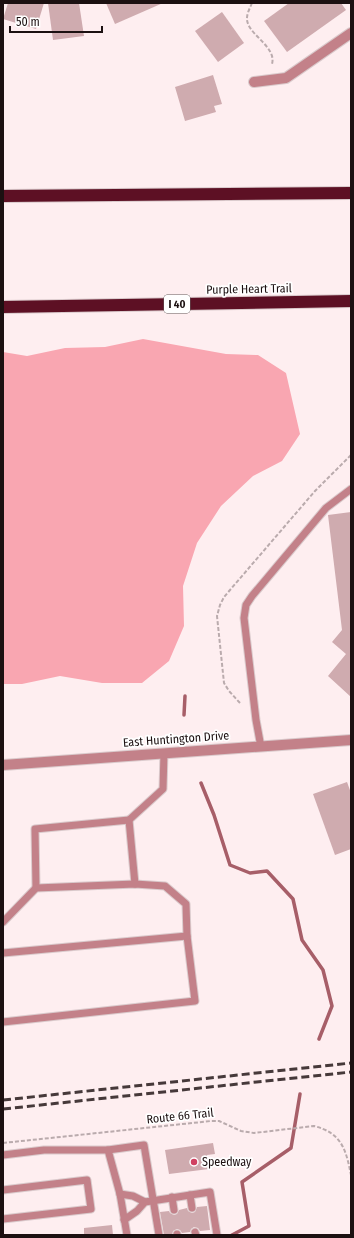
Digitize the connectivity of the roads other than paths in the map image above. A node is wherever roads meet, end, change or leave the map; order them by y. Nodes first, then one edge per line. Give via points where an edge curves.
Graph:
1 (351, 33) edge
2 (254, 82) dead end
3 (351, 193) edge
4 (3, 196) edge
5 (351, 301) edge
6 (3, 307) edge
7 (351, 489) edge
8 (351, 740) edge
9 (261, 747) junction
10 (164, 753) junction
11 (3, 765) edge
12 (129, 820) junction
13 (135, 884) junction
14 (36, 888) junction
15 (3, 922) edge
16 (188, 936) junction
17 (3, 953) edge
18 (3, 1022) edge
19 (108, 1150) junction
20 (3, 1155) edge
21 (3, 1190) edge
22 (120, 1194) junction
23 (190, 1195) junction
24 (172, 1197) junction
25 (154, 1200) junction
26 (146, 1202) junction
27 (192, 1208) dead end
28 (174, 1210) dead end
29 (3, 1220) edge
30 (124, 1220) junction
31 (127, 1235) edge
32 (159, 1235) edge
33 (217, 1235) edge

1 - 2 street via 286,78
3 - 4 highway
5 - 6 highway, Purple Heart Trail / I 40
7 - 9 lane via 326,508 246,605 244,618
8 - 9 street, East Huntington Drive
9 - 10 street, East Huntington Drive
10 - 11 street, East Huntington Drive
10 - 12 lane via 163,790
12 - 13 lane
12 - 14 lane via 35,829
13 - 14 lane
13 - 16 lane via 166,886 186,904
14 - 15 lane
16 - 17 lane
16 - 18 lane via 195,1001
19 - 20 lane via 44,1150
19 - 22 lane
19 - 25 lane via 144,1145
21 - 29 lane via 87,1180 91,1209
22 - 26 lane
22 - 30 lane
23 - 24 lane
23 - 27 lane
23 - 33 lane via 210,1192
24 - 25 lane
24 - 28 lane
25 - 26 lane
25 - 32 lane
26 - 30 lane
30 - 31 lane

